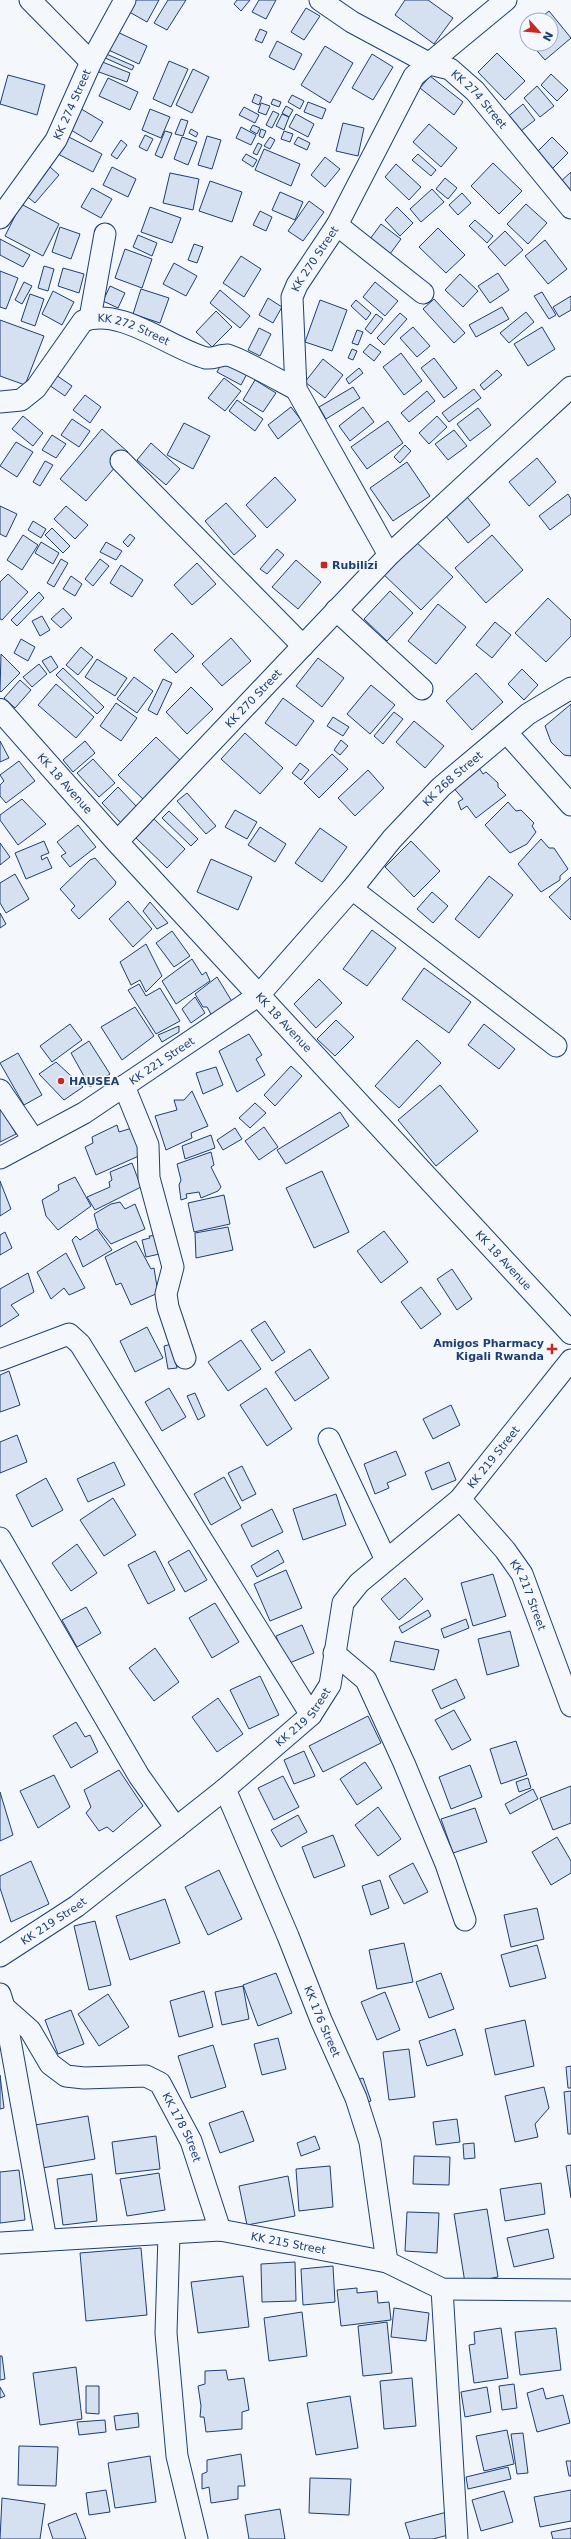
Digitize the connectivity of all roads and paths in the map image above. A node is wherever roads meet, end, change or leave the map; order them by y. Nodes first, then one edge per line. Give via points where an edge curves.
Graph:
1 (30, 0) edge
2 (125, 0) edge
3 (320, 0) edge
4 (506, 0) edge
5 (91, 62) junction
6 (430, 64) junction
7 (3, 207) edge
8 (571, 208) edge
9 (337, 225) junction
10 (105, 234) dead end
11 (423, 293) dead end
12 (90, 318) junction
13 (571, 387) edge
14 (296, 389) junction
15 (0, 402) edge
16 (121, 461) dead end
17 (389, 554) junction
18 (336, 610) junction
19 (303, 646) junction
20 (571, 688) edge
21 (422, 689) dead end
22 (0, 710) edge
23 (507, 733) junction
24 (571, 805) edge
25 (117, 842) junction
26 (352, 889) junction
27 (259, 995) junction
28 (556, 1046) dead end
29 (124, 1086) junction
30 (0, 1090) edge
31 (34, 1140) junction
32 (0, 1158) edge
33 (571, 1333) edge
34 (185, 1358) dead end
35 (0, 1360) edge
36 (571, 1360) edge
37 (329, 1439) dead end
38 (460, 1499) junction
39 (0, 1538) edge
40 (386, 1560) junction
41 (334, 1653) junction
42 (571, 1706) edge
43 (311, 1715) junction
44 (225, 1789) junction
45 (176, 1828) junction
46 (465, 1920) dead end
47 (0, 1956) edge
48 (2, 2001) edge
49 (220, 2230) junction
50 (169, 2235) junction
51 (46, 2240) junction
52 (0, 2243) edge
53 (387, 2262) junction
54 (442, 2289) junction
55 (571, 2290) edge
56 (196, 2539) edge
57 (457, 2539) edge

1 - 5 street
2 - 5 street, KK 274 Street
3 - 6 street, KK 274 Street via 352,22
4 - 6 street, KK 270 Street
5 - 7 street, KK 274 Street via 56,140
6 - 8 street, KK 274 Street via 450,69 475,91
6 - 9 street, KK 270 Street via 414,76
9 - 11 street
9 - 14 street, KK 270 Street via 297,285 292,297
10 - 12 street
12 - 14 street, KK 272 Street via 110,319 144,330 207,358 228,355
12 - 15 street, KK 272 Street via 83,321 36,388 21,400
13 - 17 street, KK 270 Street
14 - 17 street, KK 270 Street
16 - 19 street
17 - 18 street, KK 270 Street
18 - 19 street, KK 270 Street
18 - 21 street
19 - 25 street, KK 270 Street
20 - 23 street, KK 268 Street via 528,714
22 - 25 main road, KK 18 Avenue
23 - 24 street
23 - 26 street, KK 268 Street via 441,787 392,839
25 - 27 main road, KK 18 Avenue
26 - 27 street, KK 268 Street
26 - 28 street
27 - 29 street, KK 221 Street
27 - 33 main road, KK 18 Avenue
29 - 31 street, KK 221 Street via 84,1113
29 - 34 street via 148,1145 150,1178 171,1250 173,1267 166,1294 168,1307
30 - 31 street
31 - 32 street, KK 221 Street
35 - 43 street via 69,1334 80,1344
36 - 38 street, KK 219 Street
37 - 40 street
38 - 40 street, KK 219 Street
38 - 42 street, KK 217 Street via 505,1550 522,1574
39 - 45 street via 138,1776
40 - 41 street, KK 219 Street via 359,1583 343,1603
41 - 43 street, KK 219 Street via 330,1685
41 - 46 street via 366,1680 446,1864
43 - 44 street, KK 219 Street
44 - 45 street, KK 219 Street
44 - 53 street, KK 176 Street via 356,2098 370,2142
45 - 47 street, KK 219 Street via 77,1906
48 - 49 street, KK 178 Street via 30,2030 50,2064 66,2076 146,2076 160,2083 190,2141
48 - 51 street
49 - 50 street, KK 215 Street
49 - 53 street, KK 215 Street
50 - 51 street, KK 215 Street
50 - 56 street via 166,2333 177,2456
51 - 52 street, KK 215 Street
53 - 54 street, KK 215 Street
54 - 55 street, KK 215 Street
54 - 57 street

